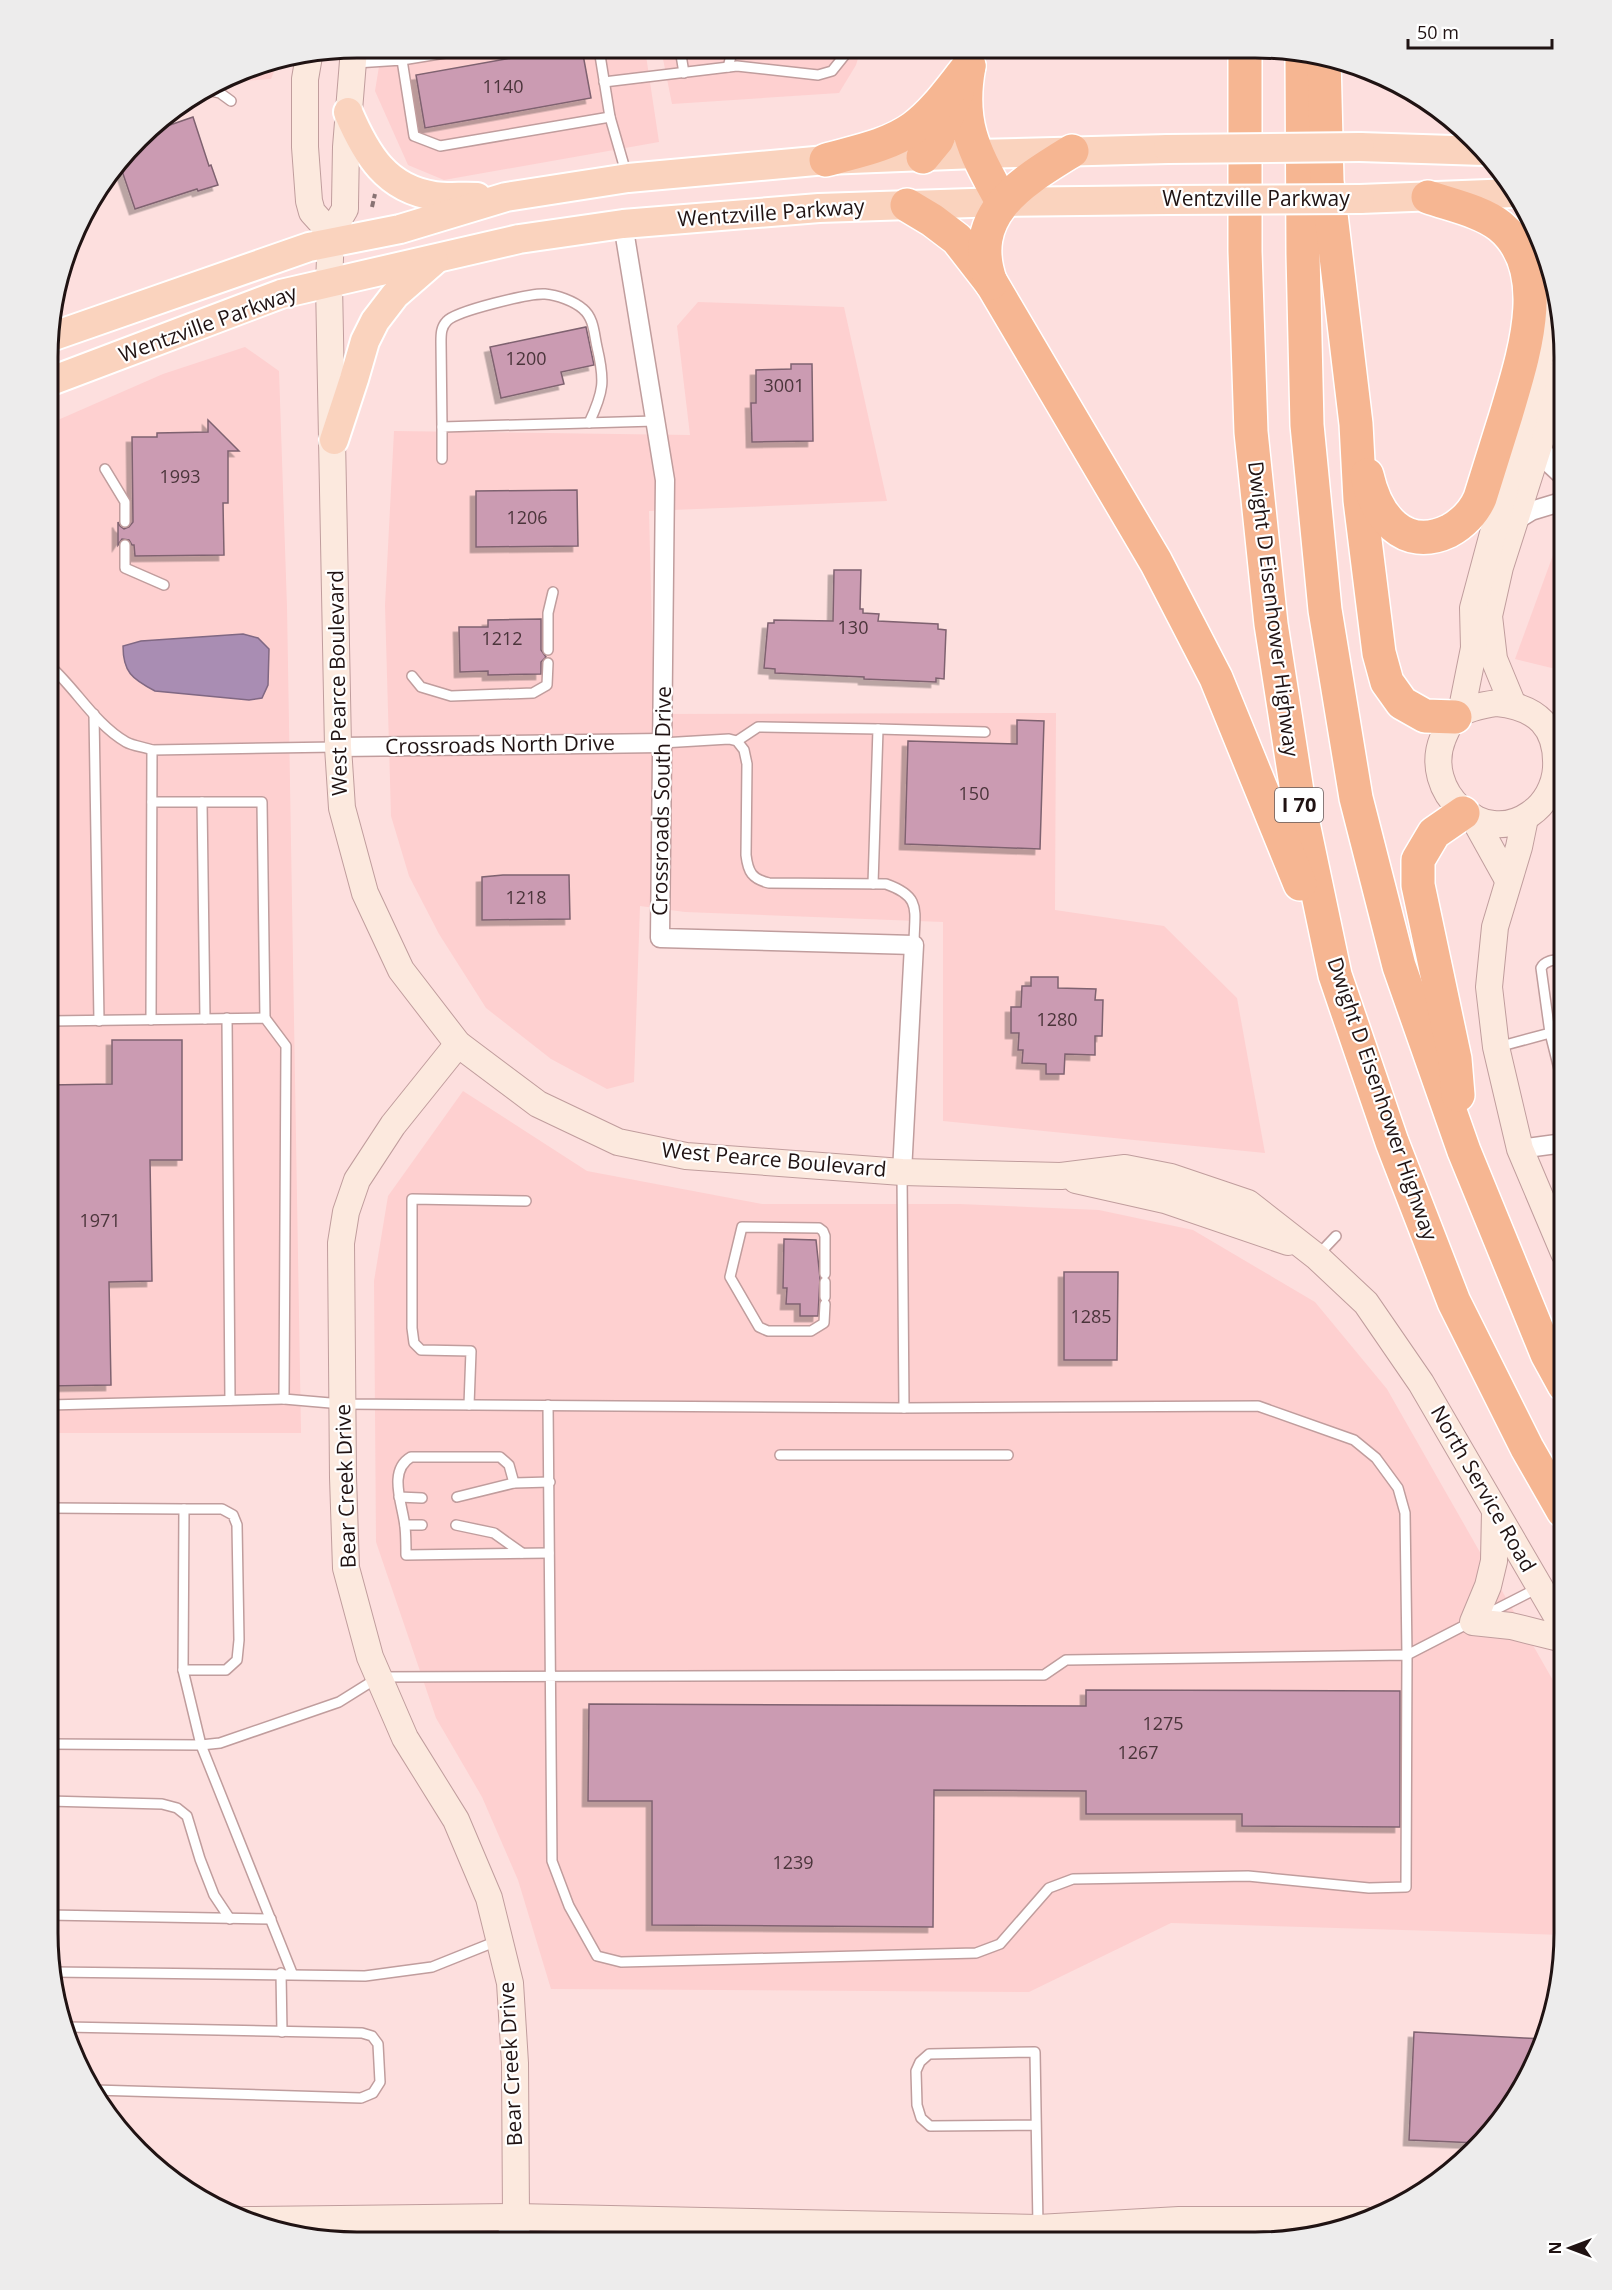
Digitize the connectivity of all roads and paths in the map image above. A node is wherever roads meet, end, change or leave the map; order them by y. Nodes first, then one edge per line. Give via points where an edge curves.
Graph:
1 (384, 58) edge
2 (414, 58) edge
3 (600, 58) edge
4 (682, 58) edge
5 (731, 58) edge
6 (842, 58) edge
7 (972, 58) edge
8 (1245, 58) edge
9 (347, 59) edge
10 (402, 60) junction
11 (1302, 62) edge
12 (308, 63) edge
13 (1324, 67) edge
14 (728, 68) junction
15 (684, 72) junction
16 (604, 82) junction
17 (219, 93) edge
18 (231, 101) dead end
19 (349, 104) junction
20 (610, 117) junction
21 (1072, 151) junction
22 (1470, 151) edge
23 (976, 154) junction
24 (922, 157) junction
25 (826, 160) junction
26 (628, 178) junction
27 (1506, 196) edge
28 (506, 197) junction
29 (1428, 197) junction
30 (1002, 202) junction
31 (907, 205) junction
32 (623, 224) junction
33 (330, 256) junction
34 (439, 257) junction
35 (992, 284) junction
36 (1551, 317) edge
37 (59, 335) edge
38 (58, 378) edge
39 (1554, 399) edge
40 (655, 421) junction
41 (589, 423) junction
42 (1356, 424) junction
43 (442, 427) junction
44 (334, 440) junction
45 (1540, 443) junction
46 (442, 459) dead end
47 (1554, 468) edge
48 (105, 469) dead end
49 (1554, 504) edge
50 (1515, 521) junction
51 (125, 522) dead end
52 (125, 545) dead end
53 (164, 585) dead end
54 (553, 592) dead end
55 (548, 650) dead end
56 (548, 663) dead end
57 (58, 674) edge
58 (412, 676) dead end
59 (1513, 705) junction
60 (94, 714) junction
61 (1458, 715) junction
62 (878, 729) junction
63 (984, 732) dead end
64 (1554, 732) edge
65 (737, 741) junction
66 (662, 743) junction
67 (338, 747) junction
68 (152, 750) junction
69 (1554, 786) edge
70 (152, 802) junction
71 (202, 802) junction
72 (1468, 815) junction
73 (1525, 818) junction
74 (1508, 880) junction
75 (873, 884) junction
76 (914, 945) junction
77 (1554, 960) edge
78 (1335, 975) junction
79 (227, 1018) junction
80 (265, 1018) junction
81 (206, 1019) junction
82 (99, 1020) junction
83 (151, 1020) junction
84 (58, 1022) edge
85 (1554, 1032) edge
86 (1550, 1033) junction
87 (458, 1044) junction
88 (1496, 1047) junction
89 (1554, 1049) edge
90 (1554, 1144) edge
91 (1521, 1149) junction
92 (1464, 1151) junction
93 (902, 1172) junction
94 (526, 1201) dead end
95 (1554, 1230) edge
96 (1336, 1236) dead end
97 (1310, 1252) junction
98 (825, 1300) joint
99 (1554, 1367) edge
100 (1421, 1383) joint
101 (284, 1399) junction
102 (230, 1400) junction
103 (342, 1404) junction
104 (58, 1405) edge
105 (469, 1405) junction
106 (548, 1406) junction
107 (904, 1408) junction
108 (780, 1455) dead end
109 (1008, 1455) dead end
110 (550, 1482) junction
111 (514, 1483) junction
112 (1554, 1495) edge
113 (399, 1497) junction
114 (457, 1497) dead end
115 (422, 1498) dead end
116 (58, 1508) edge
117 (184, 1509) junction
118 (1495, 1511) junction
119 (405, 1525) junction
120 (422, 1525) dead end
121 (456, 1525) dead end
122 (522, 1553) junction
123 (549, 1553) junction
124 (1540, 1587) junction
125 (1554, 1611) edge
126 (1473, 1622) junction
127 (1554, 1637) edge
128 (1407, 1655) junction
129 (183, 1670) junction
130 (379, 1677) junction
131 (550, 1678) junction
132 (58, 1744) edge
133 (201, 1745) junction
134 (58, 1801) edge
135 (58, 1915) edge
136 (231, 1919) junction
137 (271, 1919) junction
138 (499, 1940) junction
139 (61, 1972) edge
140 (281, 1973) junction
141 (292, 1973) junction
142 (74, 2028) edge
143 (282, 2032) junction
144 (104, 2091) edge
145 (1036, 2125) junction
146 (1327, 2222) edge
147 (306, 2227) edge
148 (1038, 2228) junction
149 (519, 2229) edge
150 (1180, 2231) edge

1 - 10 lane
2 - 10 lane
3 - 16 lane
4 - 15 lane
5 - 14 lane
6 - 14 lane via 832,70 818,75
7 - 23 highway via 964,106
7 - 24 highway via 937,140
7 - 25 highway via 933,110 912,129 888,142
8 - 78 highway, Dwight D Eisenhower Highway / I 70 via 1245,251 1252,443 1276,658 1299,804
9 - 19 street via 337,80
10 - 20 lane via 414,136 440,146
11 - 92 highway, I 70 via 1307,425 1325,610 1356,798 1399,966
12 - 33 street via 305,147 309,201
13 - 42 highway via 1328,181
14 - 15 lane
15 - 16 lane
16 - 20 lane
17 - 18 lane
19 - 28 main road via 360,141 377,166 393,180 435,196
19 - 33 street via 345,209
20 - 26 lane
21 - 22 main road, bridge via 1360,147
21 - 23 main road
21 - 30 highway via 1026,180
23 - 24 main road, Wentzville Parkway
23 - 30 highway
24 - 25 main road, Wentzville Parkway
25 - 26 main road, Wentzville Parkway
26 - 28 main road, Wentzville Parkway
27 - 29 main road, Wentzville Parkway
28 - 33 main road, Wentzville Parkway via 400,229
29 - 30 main road, Wentzville Parkway, bridge
29 - 42 highway via 1498,225 1519,247 1530,285 1525,346 1476,507 1456,526 1437,536 1410,536 1398,530 1375,503
30 - 31 main road, Wentzville Parkway
30 - 35 highway via 987,230 987,271
31 - 32 main road, Wentzville Parkway
31 - 35 highway via 957,239
32 - 34 main road, Wentzville Parkway via 519,239
32 - 40 street, Crossroads South Drive
33 - 34 main road, Wentzville Parkway
33 - 37 main road, Wentzville Parkway via 309,247
33 - 38 main road, Wentzville Parkway via 281,294
33 - 44 street, West Pearce Boulevard
34 - 44 main road via 402,288 375,321
35 - 78 highway via 1156,562 1216,678
36 - 61 street via 1473,608 1474,648
39 - 45 street
40 - 41 lane
40 - 66 street, Crossroads South Drive via 665,480
41 - 43 lane
41 - 43 lane via 604,376 591,319 583,308 544,294 460,312 445,323 441,331
42 - 61 highway via 1360,500 1378,645 1387,682 1402,703 1425,717
43 - 46 lane
44 - 67 street, West Pearce Boulevard
45 - 47 street
45 - 50 street
48 - 51 lane via 124,502
49 - 50 street
50 - 59 street via 1489,616 1494,659
52 - 53 lane via 126,568
54 - 55 lane via 548,614
56 - 58 lane via 547,685 533,693 451,696 421,687
57 - 60 lane
59 - 61 street via 1497,703
59 - 64 street via 1533,714
60 - 68 lane via 126,743
60 - 82 lane
61 - 72 street via 1438,749 1437,768 1443,787
62 - 63 lane
62 - 65 lane via 758,727
62 - 75 lane
65 - 66 lane
65 - 75 lane via 747,764 746,855 753,877 769,883
66 - 67 street, Crossroads North Drive
66 - 76 street, Crossroads South Drive via 660,938
67 - 68 lane
67 - 87 street, West Pearce Boulevard via 342,808 365,893 401,970
68 - 70 lane
69 - 73 street via 1538,809
70 - 71 lane
70 - 83 lane
71 - 80 lane via 262,802
71 - 81 lane
72 - 73 street via 1502,824
72 - 74 street
72 - 92 highway via 1434,833 1418,860 1418,885 1455,1059
73 - 74 street
74 - 88 street via 1496,927 1489,987
75 - 76 lane via 903,890 914,902
76 - 93 street
77 - 86 lane via 1543,964 1541,969
78 - 112 highway, Dwight D Eisenhower Highway / I 70 via 1392,1142 1454,1302
79 - 80 lane
79 - 81 lane
79 - 102 lane
80 - 101 lane via 286,1046
81 - 83 lane
82 - 83 lane
82 - 84 lane
85 - 86 lane
86 - 88 lane
86 - 89 lane
87 - 93 street, West Pearce Boulevard via 538,1104 618,1142 686,1156
87 - 103 street, Bear Creek Drive via 393,1125 357,1180 346,1212 341,1243
88 - 91 street
90 - 91 street
91 - 95 street
92 - 99 highway, I 70
93 - 97 street, West Pearce Boulevard via 1061,1176 1165,1200
93 - 107 lane
94 - 105 lane via 412,1199 414,1343 421,1350 471,1351
96 - 97 lane
97 - 100 street, West Pearce Boulevard via 1366,1303
98 - 98 lane via 824,1323 811,1331 768,1331 759,1327 730,1277 742,1227 823,1231
100 - 118 street, North Service Road
101 - 102 lane
101 - 103 lane
102 - 104 lane
103 - 105 lane
103 - 130 street, Bear Creek Drive via 346,1568
105 - 106 lane
106 - 107 lane
106 - 110 lane
107 - 128 lane via 1258,1406 1354,1440 1376,1458 1398,1488 1405,1513
108 - 109 lane
110 - 111 lane
110 - 123 lane
111 - 113 lane via 509,1466 500,1457 411,1457 399,1470
111 - 114 lane
113 - 115 lane
113 - 119 lane
116 - 117 lane
117 - 129 lane
117 - 129 lane via 222,1509 233,1515 237,1525 240,1640 237,1660 226,1670
118 - 124 street, North Service Road
118 - 126 street via 1494,1561
119 - 120 lane
119 - 122 lane via 406,1555
121 - 122 lane via 494,1533
122 - 123 lane
123 - 131 lane
124 - 125 street, North Service Road
124 - 126 lane
126 - 127 street
126 - 128 lane
128 - 131 lane via 1066,1660 1044,1675
128 - 131 lane via 1406,1887 1369,1888 1248,1876 1074,1879 1049,1888 1000,1944 976,1953 621,1962 597,1956 569,1906 552,1861
129 - 133 lane
130 - 131 lane
130 - 133 lane via 339,1702 220,1743
130 - 138 street, Bear Creek Drive via 405,1738 456,1820 489,1898
132 - 133 lane
133 - 137 lane
134 - 136 lane via 162,1804 177,1808 187,1816 214,1895
135 - 136 lane
136 - 137 lane
137 - 141 lane
138 - 141 lane via 432,1968 365,1976
138 - 149 street, Bear Creek Drive via 510,1983
139 - 140 lane
140 - 141 lane
140 - 143 lane
142 - 143 lane
143 - 144 lane via 372,2036 378,2044 380,2082 373,2093 361,2098
145 - 145 lane via 1035,2052 929,2054 920,2062 916,2071 917,2105 921,2118 930,2126
145 - 148 lane
146 - 150 street
147 - 149 street
148 - 149 street
148 - 150 street

